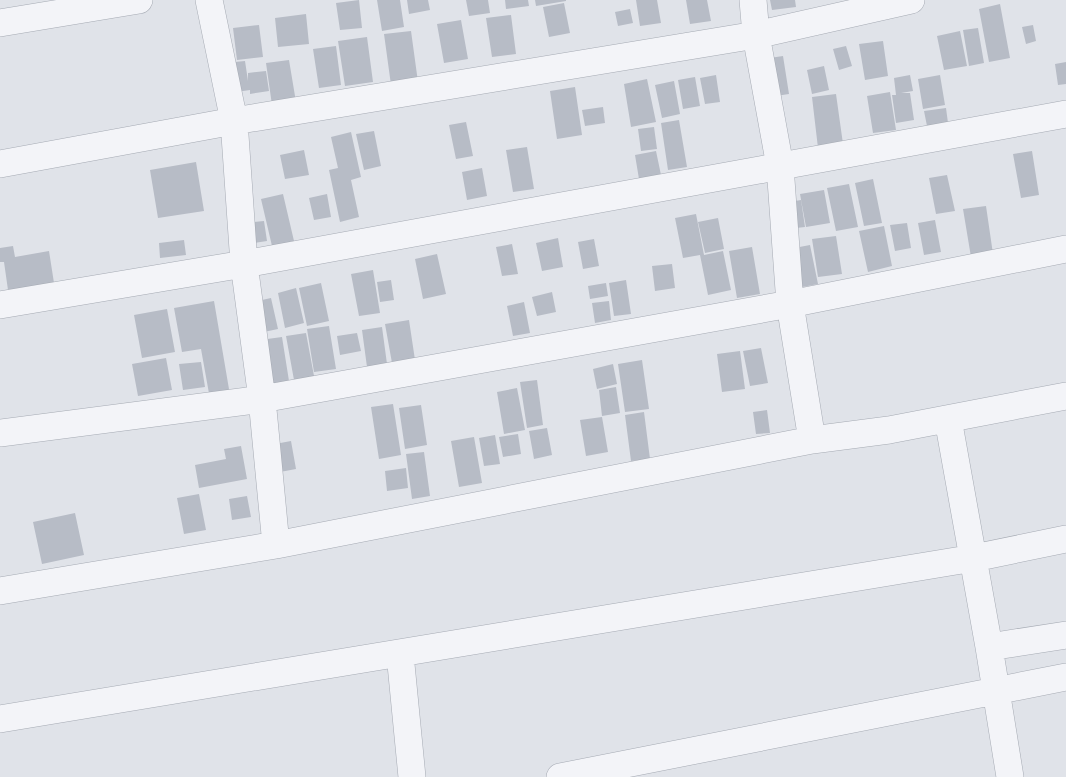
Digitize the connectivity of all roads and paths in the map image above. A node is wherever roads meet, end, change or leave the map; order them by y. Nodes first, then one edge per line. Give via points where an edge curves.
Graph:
1 (139, 0) edge
2 (209, 0) edge
3 (753, 0) edge
4 (911, 0) edge
5 (0, 23) edge
6 (756, 35) junction
7 (1066, 114) edge
8 (234, 121) junction
9 (0, 164) edge
10 (780, 166) junction
11 (1066, 249) edge
12 (244, 264) junction
13 (790, 304) junction
14 (0, 305) edge
15 (1066, 396) edge
16 (262, 399) junction
17 (948, 418) junction
18 (0, 433) edge
19 (812, 440) junction
20 (1066, 539) edge
21 (276, 545) junction
22 (974, 558) junction
23 (0, 591) edge
24 (1066, 634) edge
25 (989, 646) junction
26 (400, 654) junction
27 (1066, 677) edge
28 (997, 689) junction
29 (0, 719) edge
30 (412, 777) edge
31 (560, 777) edge
32 (1010, 777) edge

1 - 5 street
2 - 8 street
3 - 6 street
4 - 6 street
6 - 8 street
6 - 10 street
7 - 10 street
8 - 9 street
8 - 12 street
10 - 12 street
10 - 13 street
11 - 13 street
12 - 14 street
12 - 16 street
13 - 16 street
13 - 19 street
15 - 17 street
16 - 18 street
16 - 21 street
17 - 19 street
17 - 22 street
19 - 21 street
20 - 22 street
21 - 23 street
22 - 25 street
22 - 26 street
24 - 25 street
25 - 28 street
26 - 29 street
26 - 30 street
27 - 28 street
28 - 31 street
28 - 32 street

